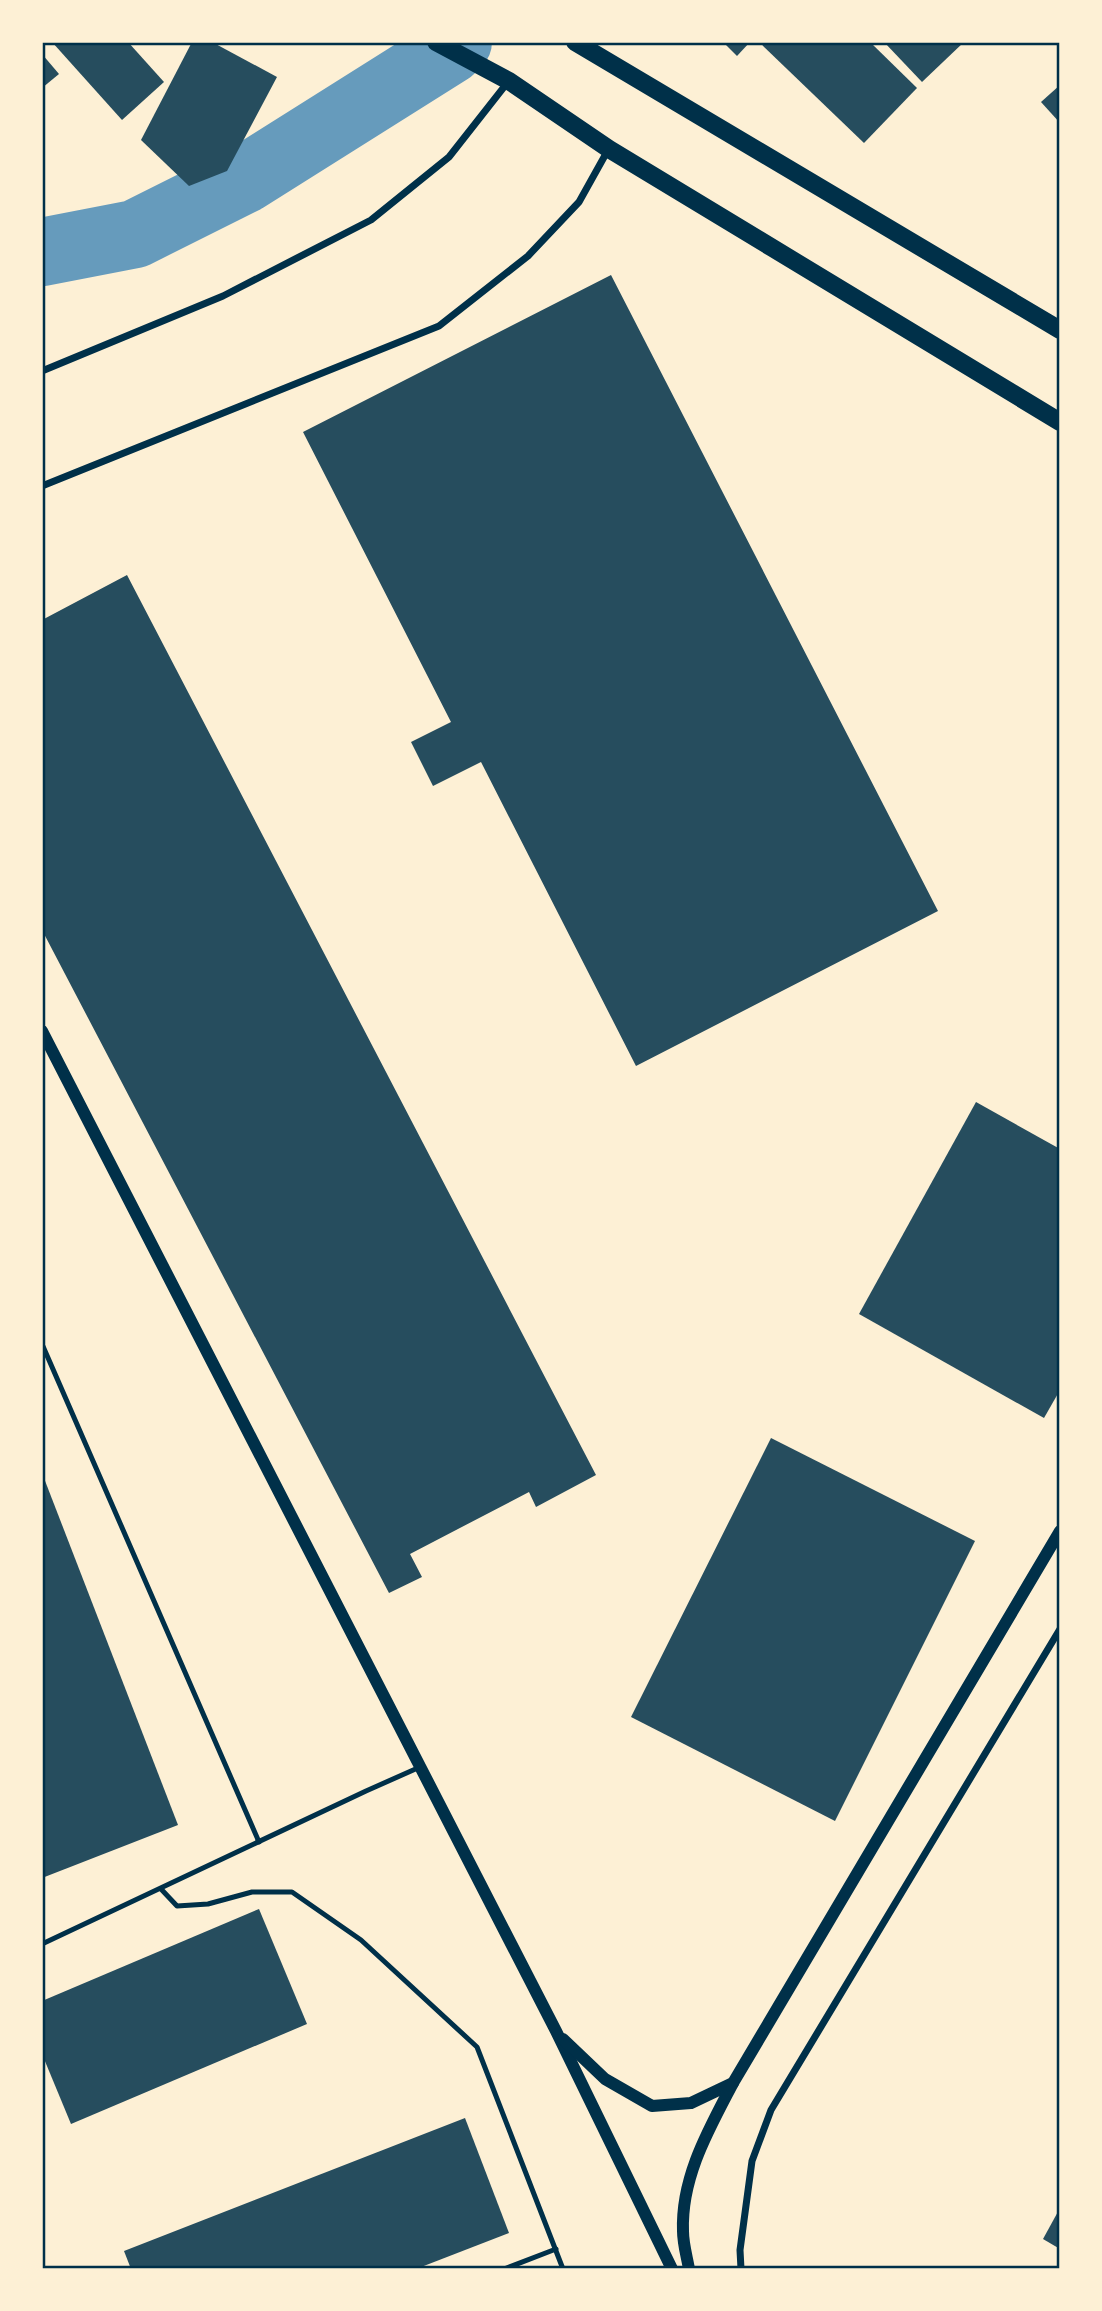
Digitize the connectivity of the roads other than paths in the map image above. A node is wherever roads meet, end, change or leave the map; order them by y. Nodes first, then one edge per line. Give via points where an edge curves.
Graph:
1 (436, 42) edge
2 (575, 42) edge
3 (509, 81) junction
4 (608, 149) junction
5 (1060, 330) edge
6 (42, 371) edge
7 (1060, 422) edge
8 (42, 486) edge
9 (42, 1031) edge
10 (42, 1344) edge
11 (1060, 1531) edge
12 (1060, 1629) edge
13 (420, 1767) junction
14 (259, 1842) junction
15 (161, 1889) junction
16 (42, 1944) edge
17 (556, 2031) junction
18 (733, 2082) junction
19 (556, 2249) junction
20 (504, 2269) edge
21 (563, 2269) edge
22 (672, 2269) edge
23 (689, 2269) edge
24 (741, 2269) edge

1 - 3 main road
2 - 5 main road
3 - 4 main road
3 - 6 street via 449,157 371,220 223,296
4 - 7 main road
4 - 8 street via 579,202 528,256 439,326
9 - 13 street
10 - 14 lane
11 - 18 street
12 - 24 street via 771,2110 752,2161
13 - 14 lane
13 - 17 street
14 - 15 lane
15 - 16 lane
15 - 19 lane via 177,1906 208,1905 252,1892 292,1892 371,1949 477,2047
17 - 18 street via 605,2079 652,2106 691,2103
17 - 22 street
18 - 23 street via 688,2185 683,2231
19 - 20 lane
19 - 21 lane

